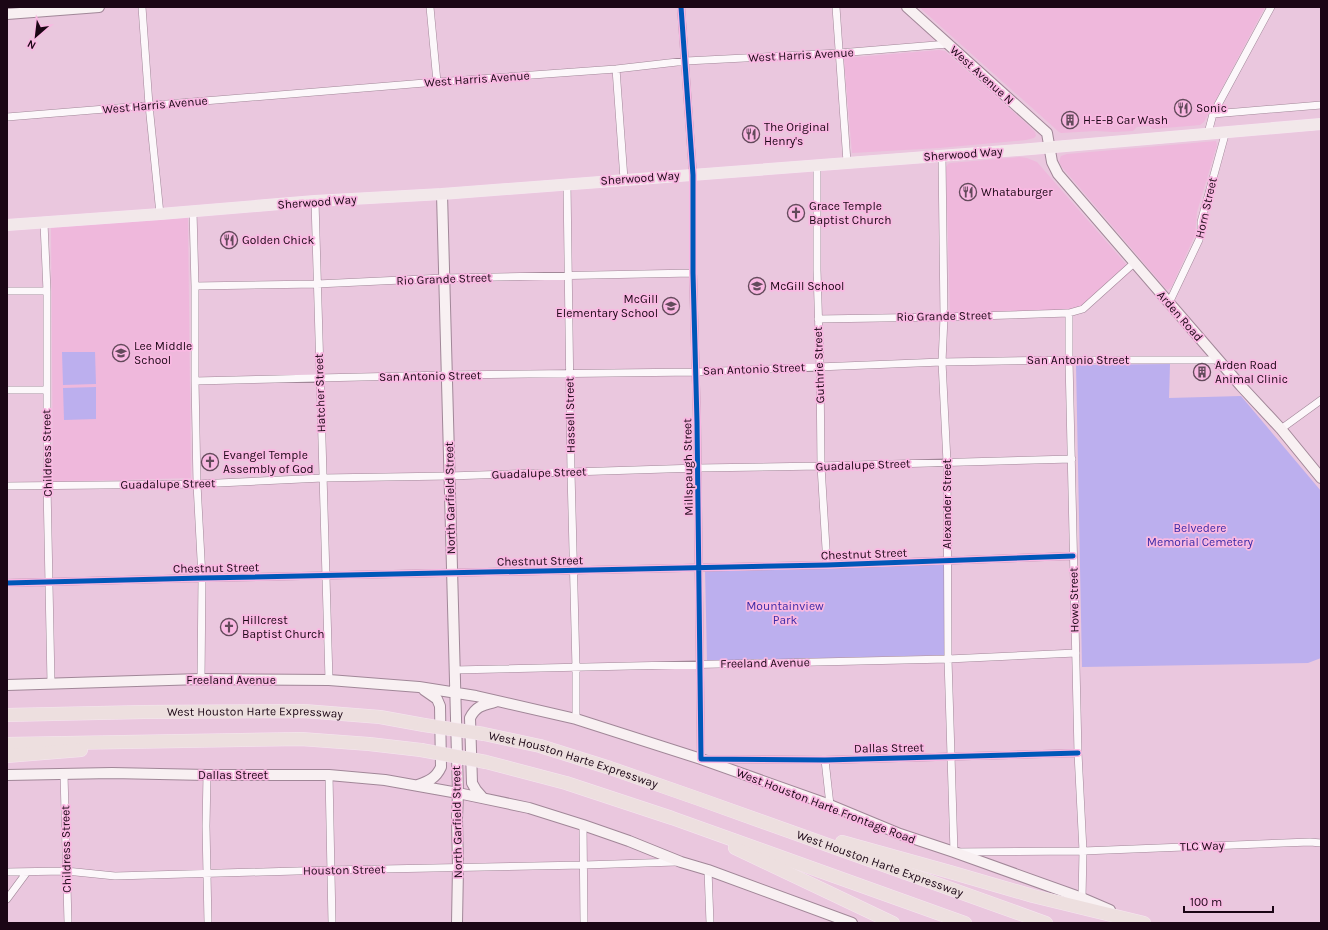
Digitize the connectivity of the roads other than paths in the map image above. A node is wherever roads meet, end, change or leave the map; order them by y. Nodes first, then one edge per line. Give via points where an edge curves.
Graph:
1 (98, 7) edge
2 (142, 7) edge
3 (430, 7) edge
4 (681, 7) edge
5 (836, 7) edge
6 (906, 7) edge
7 (1271, 7) edge
8 (7, 14) edge
9 (948, 44) junction
10 (838, 53) junction
11 (686, 61) junction
12 (616, 69) junction
13 (437, 82) junction
14 (1321, 104) edge
15 (149, 105) junction
16 (1213, 114) junction
17 (7, 117) edge
18 (1321, 124) edge
19 (1226, 131) junction
20 (1208, 132) junction
21 (1050, 147) junction
22 (942, 156) junction
23 (847, 162) junction
24 (817, 165) junction
25 (693, 175) junction
26 (624, 179) junction
27 (567, 184) junction
28 (442, 194) junction
29 (315, 201) junction
30 (193, 211) junction
31 (160, 214) junction
32 (44, 223) junction
33 (7, 225) edge
34 (1134, 263) junction
35 (692, 273) junction
36 (568, 275) junction
37 (444, 278) junction
38 (317, 284) junction
39 (195, 286) junction
40 (7, 291) edge
41 (48, 291) junction
42 (1169, 303) junction
43 (1069, 313) junction
44 (944, 317) junction
45 (818, 319) junction
46 (1069, 360) junction
47 (1218, 360) junction
48 (942, 362) junction
49 (820, 367) junction
50 (696, 372) junction
51 (569, 373) junction
52 (447, 375) junction
53 (320, 378) junction
54 (195, 381) junction
55 (7, 390) edge
56 (46, 390) junction
57 (1321, 400) edge
58 (1281, 429) junction
59 (1072, 459) junction
60 (947, 462) junction
61 (821, 466) junction
62 (698, 468) junction
63 (571, 472) junction
64 (449, 476) junction
65 (323, 478) junction
66 (1321, 478) edge
67 (197, 484) junction
68 (47, 485) junction
69 (7, 486) edge
70 (1073, 556) junction
71 (947, 561) junction
72 (827, 565) junction
73 (700, 567) junction
74 (573, 570) junction
75 (452, 572) junction
76 (326, 576) junction
77 (202, 578) junction
78 (49, 581) junction
79 (7, 583) edge
80 (1076, 654) junction
81 (948, 659) junction
82 (701, 665) junction
83 (576, 668) junction
84 (454, 670) junction
85 (201, 679) junction
86 (329, 680) junction
87 (51, 684) junction
88 (7, 685) edge
89 (419, 687) junction
90 (455, 693) junction
91 (497, 701) junction
92 (7, 706) edge
93 (144, 712) junction
94 (7, 715) edge
95 (576, 719) junction
96 (200, 741) junction
97 (7, 744) edge
98 (1078, 753) junction
99 (7, 756) edge
100 (951, 757) junction
101 (701, 759) junction
102 (825, 760) junction
103 (64, 774) junction
104 (7, 775) edge
105 (207, 775) junction
106 (329, 776) junction
107 (416, 786) junction
108 (458, 793) junction
109 (483, 798) junction
110 (699, 799) junction
111 (830, 805) junction
112 (672, 818) junction
113 (583, 825) junction
114 (1321, 843) edge
115 (1083, 851) junction
116 (954, 852) junction
117 (681, 862) junction
118 (584, 865) junction
119 (458, 867) junction
120 (331, 870) junction
121 (708, 870) junction
122 (66, 871) junction
123 (7, 872) edge
124 (27, 872) junction
125 (208, 874) junction
126 (1082, 898) junction
127 (7, 899) edge
128 (833, 920) edge
129 (68, 923) edge
130 (208, 923) edge
131 (332, 923) edge
132 (457, 923) edge
133 (584, 923) edge
134 (710, 923) edge
135 (852, 923) edge
136 (893, 923) edge
137 (965, 923) edge
138 (1046, 923) edge
139 (1145, 923) edge

1 - 8 main road
2 - 15 street
3 - 13 street
4 - 11 street, Millspaugh Street
5 - 10 street
6 - 9 main road, West Avenue N
7 - 16 street
9 - 10 street, West Harris Avenue
9 - 21 main road, West Avenue N via 1046,132
10 - 11 street, West Harris Avenue
10 - 23 street
11 - 12 street, West Harris Avenue
11 - 25 street, Millspaugh Street
12 - 13 street, West Harris Avenue
12 - 26 street
13 - 15 street, West Harris Avenue
14 - 16 street
15 - 17 street, West Harris Avenue
15 - 31 street
16 - 20 street
18 - 19 main road, Sherwood Way
19 - 20 main road, Sherwood Way
19 - 42 street, Horn Street via 1201,222 1200,240
20 - 21 main road, Sherwood Way
21 - 22 main road, Sherwood Way
21 - 34 main road, Arden Road via 1052,162 1058,174
22 - 23 main road, Sherwood Way
22 - 44 street, Alexander Street
23 - 24 main road, Sherwood Way
24 - 25 main road, Sherwood Way
24 - 45 street, Guthrie Street
25 - 26 main road, Sherwood Way
25 - 35 street, Millspaugh Street
26 - 27 main road, Sherwood Way
27 - 28 main road, Sherwood Way
27 - 36 street, Hassell Street
28 - 29 main road, Sherwood Way
28 - 37 main road, North Garfield Street
29 - 30 main road, Sherwood Way
29 - 38 street, Hatcher Street
30 - 31 main road, Sherwood Way
30 - 39 street
31 - 32 main road, Sherwood Way
32 - 33 main road, Sherwood Way
32 - 41 street, Childress Street
34 - 42 main road, Arden Road
34 - 43 street via 1083,309
35 - 36 street, Rio Grande Street
35 - 50 street, Millspaugh Street
36 - 37 street, Rio Grande Street
36 - 51 street, Hassell Street
37 - 38 street, Rio Grande Street
37 - 52 main road, North Garfield Street
38 - 39 street, Rio Grande Street
38 - 53 street, Hatcher Street
39 - 54 street
40 - 41 street
41 - 56 street, Childress Street
42 - 47 main road, Arden Road
43 - 44 street, Rio Grande Street
43 - 46 street, Howe Street
44 - 45 street, Rio Grande Street
44 - 48 street, Alexander Street
45 - 49 street, Guthrie Street
46 - 47 street, San Antonio Street
46 - 48 street, San Antonio Street
46 - 59 street, Howe Street
47 - 58 main road, Arden Road
48 - 49 street, San Antonio Street
48 - 60 street, Alexander Street
49 - 50 street, San Antonio Street
49 - 61 street, Guthrie Street
50 - 51 street, San Antonio Street
50 - 62 street, Millspaugh Street
51 - 52 street, San Antonio Street
51 - 63 street, Hassell Street
52 - 53 street, San Antonio Street
52 - 64 main road, North Garfield Street
53 - 54 street, San Antonio Street
53 - 65 street, Hatcher Street
54 - 67 street
55 - 56 street
56 - 68 street, Childress Street
57 - 58 street
58 - 66 main road, Arden Road
59 - 60 street, Guadalupe Street
59 - 70 street, Howe Street
60 - 61 street, Guadalupe Street
60 - 71 street, Alexander Street
61 - 62 street, Guadalupe Street
61 - 72 street, Guthrie Street
62 - 63 street, Guadalupe Street
62 - 73 street, Millspaugh Street
63 - 64 street, Guadalupe Street
63 - 74 street, Hassell Street
64 - 65 street, Guadalupe Street
64 - 75 main road, North Garfield Street
65 - 67 street, Guadalupe Street
65 - 76 street, Hatcher Street
67 - 68 street, Guadalupe Street
67 - 77 street
68 - 69 street, Guadalupe Street
68 - 78 street, Childress Street
70 - 71 street, Chestnut Street
70 - 80 street, Howe Street
71 - 72 street, Chestnut Street
71 - 81 street, Alexander Street
72 - 73 street, Chestnut Street
73 - 74 street, Chestnut Street
73 - 82 street, Millspaugh Street
74 - 75 street, Chestnut Street
74 - 83 street, Hassell Street
75 - 76 street, Chestnut Street
75 - 84 main road, North Garfield Street
76 - 77 street, Chestnut Street
76 - 86 street, Hatcher Street
77 - 78 street, Chestnut Street
77 - 85 street
78 - 79 street, Chestnut Street
78 - 87 street, Childress Street
80 - 81 street, Freeland Avenue
80 - 98 street, Howe Street
81 - 82 street, Freeland Avenue
81 - 100 street, Alexander Street
82 - 83 street, Freeland Avenue
82 - 101 street, Millspaugh Street
83 - 84 street, Freeland Avenue
83 - 95 street, Hassell Street
84 - 90 main road, North Garfield Street
85 - 86 main road, Freeland Avenue
85 - 87 main road, Freeland Avenue
86 - 89 main road, Freeland Avenue
87 - 88 main road, Freeland Avenue
89 - 90 main road, Freeland Avenue
89 - 107 main road via 437,698 440,706 441,767 434,778
90 - 91 main road, West Houston Harte Frontage Road
90 - 108 main road, North Garfield Street
91 - 95 main road, West Houston Harte Frontage Road
91 - 109 main road via 474,710 470,718 472,783
92 - 93 highway
93 - 94 highway, West Houston Harte Expressway
93 - 110 highway, West Houston Harte Expressway, bridge via 304,711 380,717 540,746
95 - 101 main road, West Houston Harte Frontage Road
96 - 97 highway, West Houston Harte Expressway
96 - 99 highway
96 - 112 highway, West Houston Harte Expressway, bridge via 301,739 421,750 486,762 566,783
98 - 100 street, Dallas Street
98 - 115 street, Howe Street
100 - 102 street, Dallas Street
100 - 116 street, Alexander Street
101 - 102 street, Dallas Street
101 - 111 main road, West Houston Harte Frontage Road
102 - 111 street
103 - 104 main road, Dallas Street
103 - 105 main road, Dallas Street
103 - 122 street, Childress Street
105 - 106 main road, Dallas Street
105 - 125 street
106 - 107 main road, Dallas Street via 386,780
106 - 120 street
107 - 108 main road, Dallas Street
108 - 109 main road
108 - 119 main road, North Garfield Street
109 - 113 main road via 529,808
110 - 138 highway, West Houston Harte Expressway
110 - 139 highway via 1033,896
111 - 116 main road, West Houston Harte Frontage Road via 900,834
112 - 136 highway
112 - 137 highway, West Houston Harte Expressway
113 - 117 main road
113 - 118 street
114 - 115 street, TLC Way
115 - 116 street
115 - 126 street, Howe Street
116 - 126 main road, West Houston Harte Frontage Road
117 - 118 street, Houston Street
117 - 121 main road
118 - 119 street, Houston Street
118 - 133 street
119 - 120 street, Houston Street
119 - 132 main road, North Garfield Street
120 - 125 street, Houston Street
120 - 131 street
121 - 128 main road
121 - 134 street
122 - 124 street, Houston Street
122 - 125 street, Houston Street via 115,876
122 - 129 street, Childress Street
123 - 124 street, Houston Street
124 - 127 street
125 - 130 street
126 - 139 main road, West Houston Harte Frontage Road
128 - 135 main road

